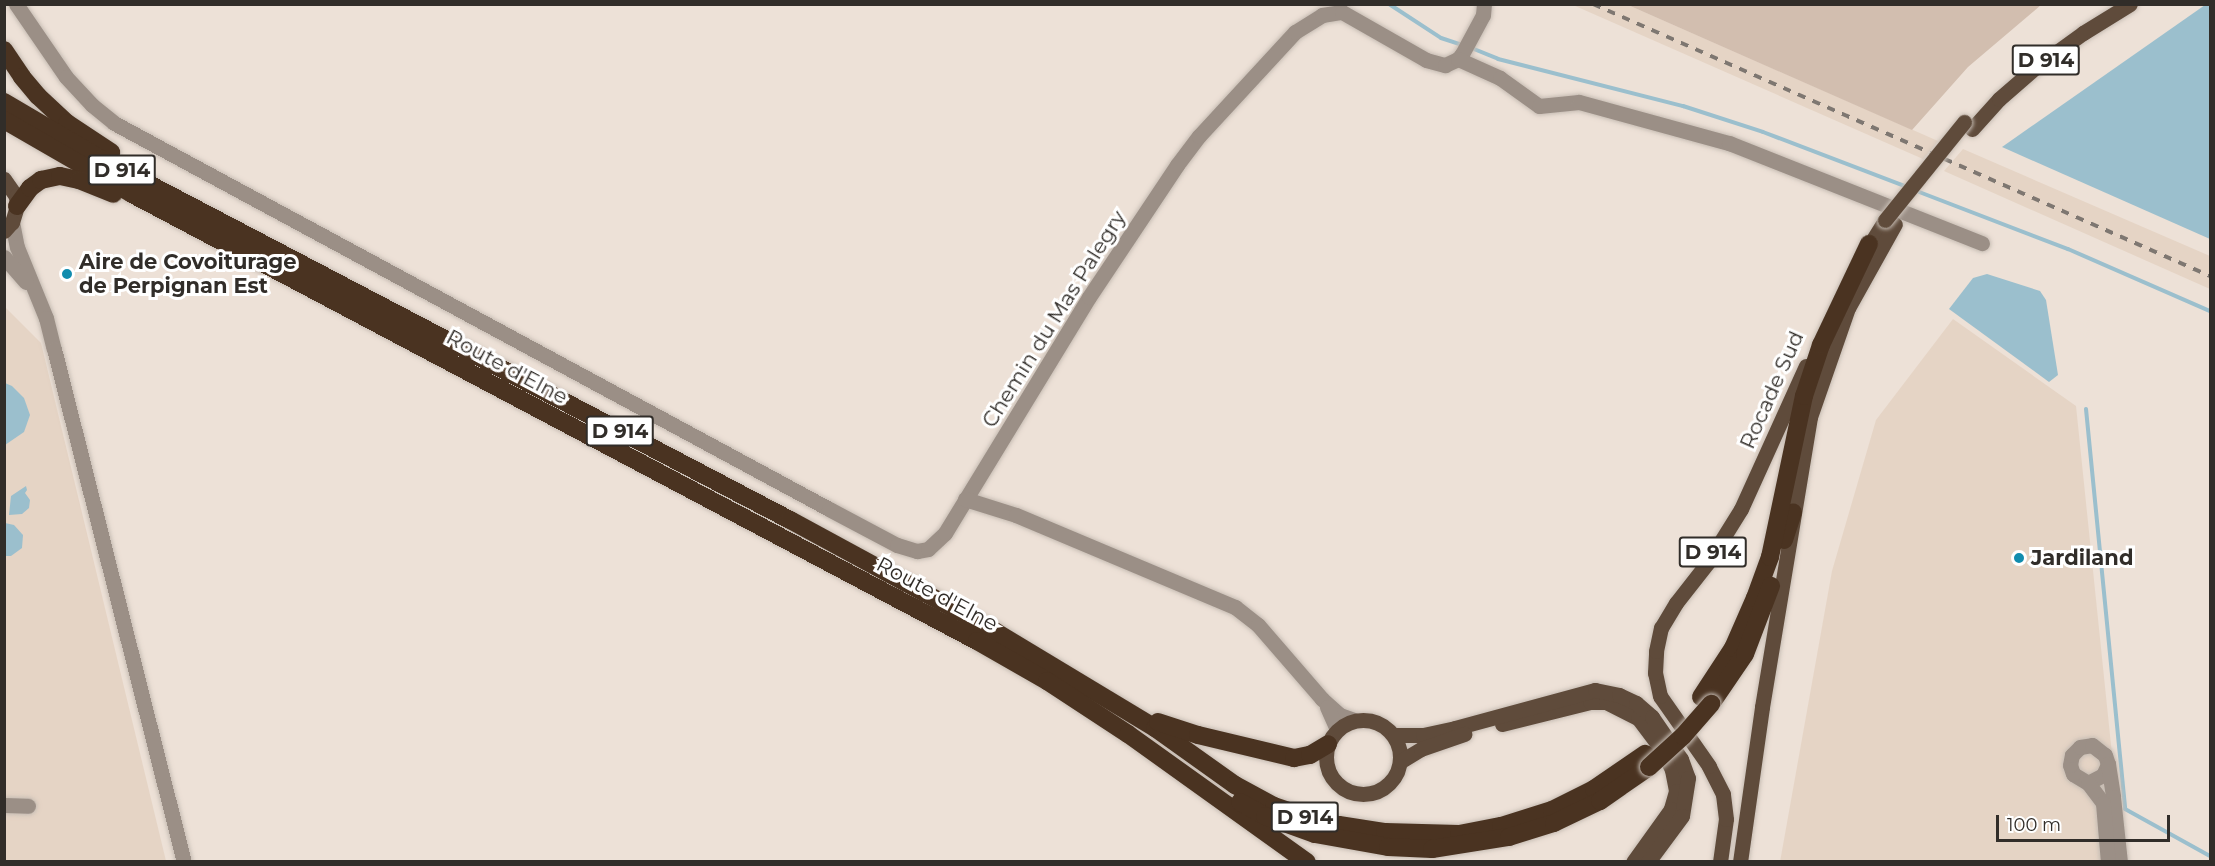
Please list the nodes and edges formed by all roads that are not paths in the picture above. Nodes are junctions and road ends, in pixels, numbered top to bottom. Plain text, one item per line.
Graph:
1 (16, 4) edge
2 (1484, 4) edge
3 (2114, 4) edge
4 (2130, 4) edge
5 (4, 50) edge
6 (1460, 57) junction
7 (4, 102) edge
8 (4, 120) edge
9 (1968, 126) junction
10 (4, 179) edge
11 (11, 220) edge
12 (1890, 222) junction
13 (243, 233) junction
14 (1982, 243) dead end
15 (1869, 244) junction
16 (4, 257) edge
17 (39, 300) junction
18 (490, 383) junction
19 (965, 499) junction
20 (1792, 512) junction
21 (996, 632) junction
22 (1322, 699) junction
23 (1706, 700) junction
24 (1354, 720) junction
25 (1395, 735) junction
26 (1332, 737) junction
27 (1401, 761) junction
28 (1647, 761) junction
29 (2108, 764) junction
30 (1172, 766) junction
31 (2088, 783) junction
32 (4, 805) edge
33 (28, 806) dead end
34 (184, 861) edge
35 (1307, 861) edge
36 (1633, 861) edge
37 (1648, 861) edge
38 (1720, 861) edge
39 (1740, 861) edge
40 (2108, 861) edge
41 (2120, 861) edge

1 - 19 street, Chemin du Mas Palegry
2 - 6 street
3 - 9 main road, Rocade Sud / D 914
4 - 9 main road, Rocade Sud / D 914
5 - 13 highway
6 - 14 street
6 - 19 street, Chemin du Mas Palegry
7 - 13 highway, Route d'Elne / D 914
8 - 18 highway, Route d'Elne / D 914
9 - 12 main road, Rocade Sud / D 914, bridge
10 - 11 main road
11 - 17 street
11 - 18 highway
12 - 15 main road, Rocade Sud / D 914
12 - 20 main road, Rocade Sud / D 914
13 - 21 highway, Route d'Elne / D 914
15 - 23 highway, D 914
15 - 38 main road, Rocade Sud / D 914
16 - 17 street
17 - 34 street
18 - 30 highway, Route d'Elne / D 914
19 - 22 street
20 - 23 highway, D 914
20 - 39 main road, Rocade Sud / D 914
21 - 26 highway
21 - 28 highway, D 914
22 - 24 street
22 - 26 street
23 - 28 highway, D 914
24 - 25 main road
24 - 26 main road
25 - 27 main road
25 - 37 main road
26 - 27 main road
27 - 36 main road
28 - 30 highway, D 914
29 - 31 street
29 - 31 street
29 - 41 street
30 - 35 highway
31 - 40 street
32 - 33 street

